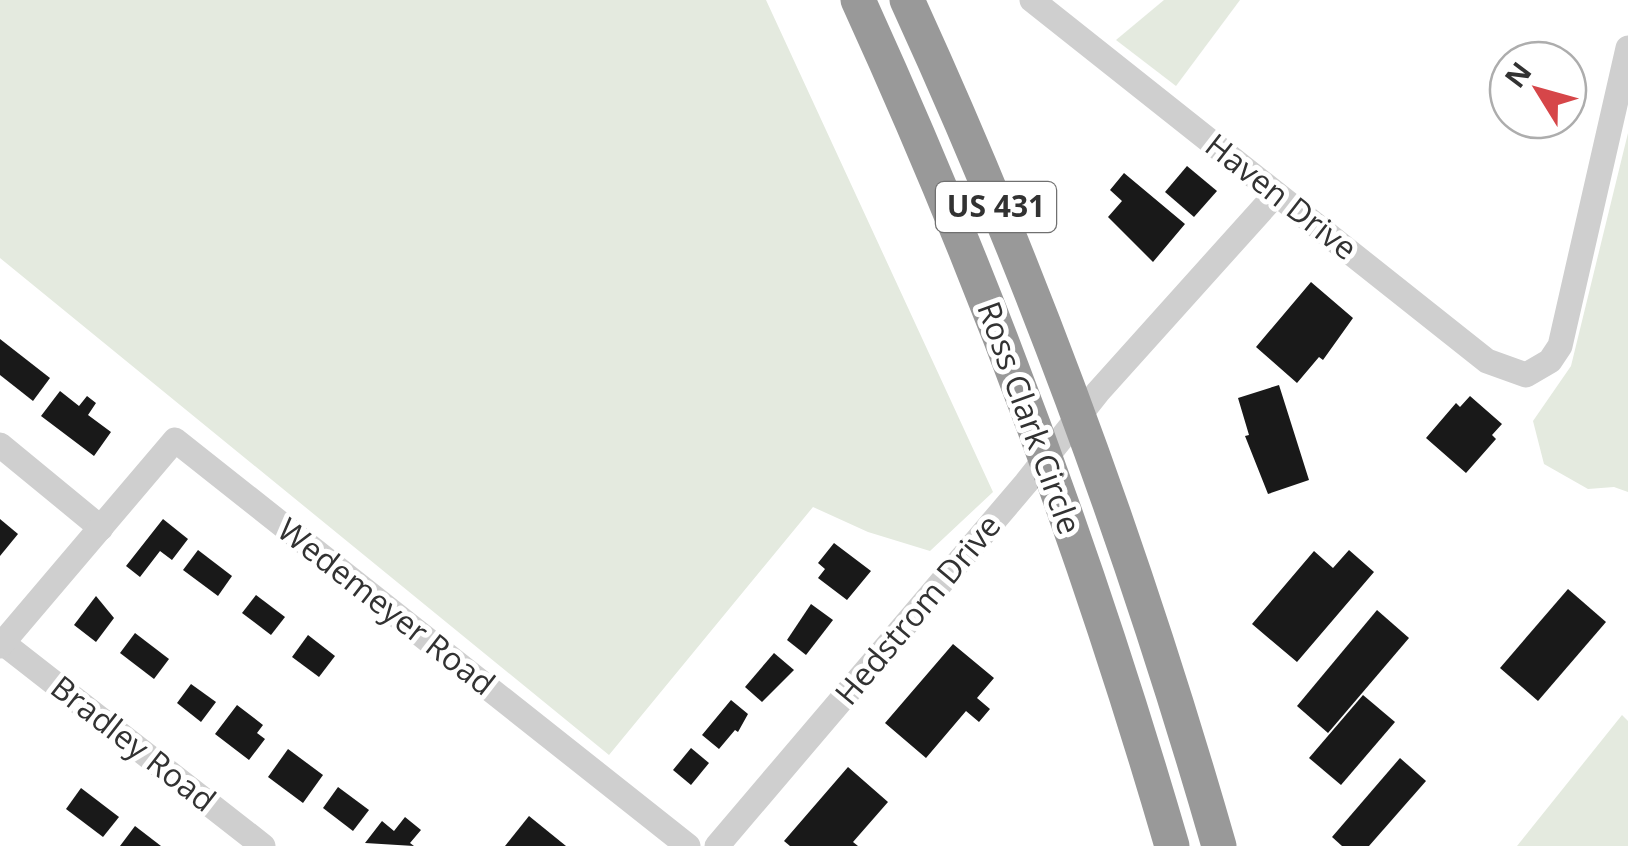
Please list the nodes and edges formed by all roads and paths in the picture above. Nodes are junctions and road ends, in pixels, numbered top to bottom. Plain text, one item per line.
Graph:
1 (858, 0) edge
2 (907, 0) edge
3 (1032, 0) edge
4 (1628, 48) edge
5 (1276, 194) junction
6 (1079, 416) junction
7 (0, 445) edge
8 (1046, 458) junction
9 (101, 528) junction
10 (2, 644) edge
11 (263, 846) edge
12 (688, 846) edge
13 (717, 846) edge
14 (1172, 846) edge
15 (1219, 846) edge

1 - 8 highway, Ross Clark Circle / US 431
2 - 6 highway, Ross Clark Circle / US 431
3 - 5 street, Haven Drive
4 - 5 street, Haven Drive
5 - 6 street, Hedstrom Drive
6 - 8 street, Hedstrom Drive
6 - 15 highway, Ross Clark Circle / US 431
7 - 9 street
8 - 13 street, Hedstrom Drive
8 - 14 highway, Ross Clark Circle / US 431
9 - 10 street
9 - 12 street, Wedemeyer Road
10 - 11 street, Bradley Road

